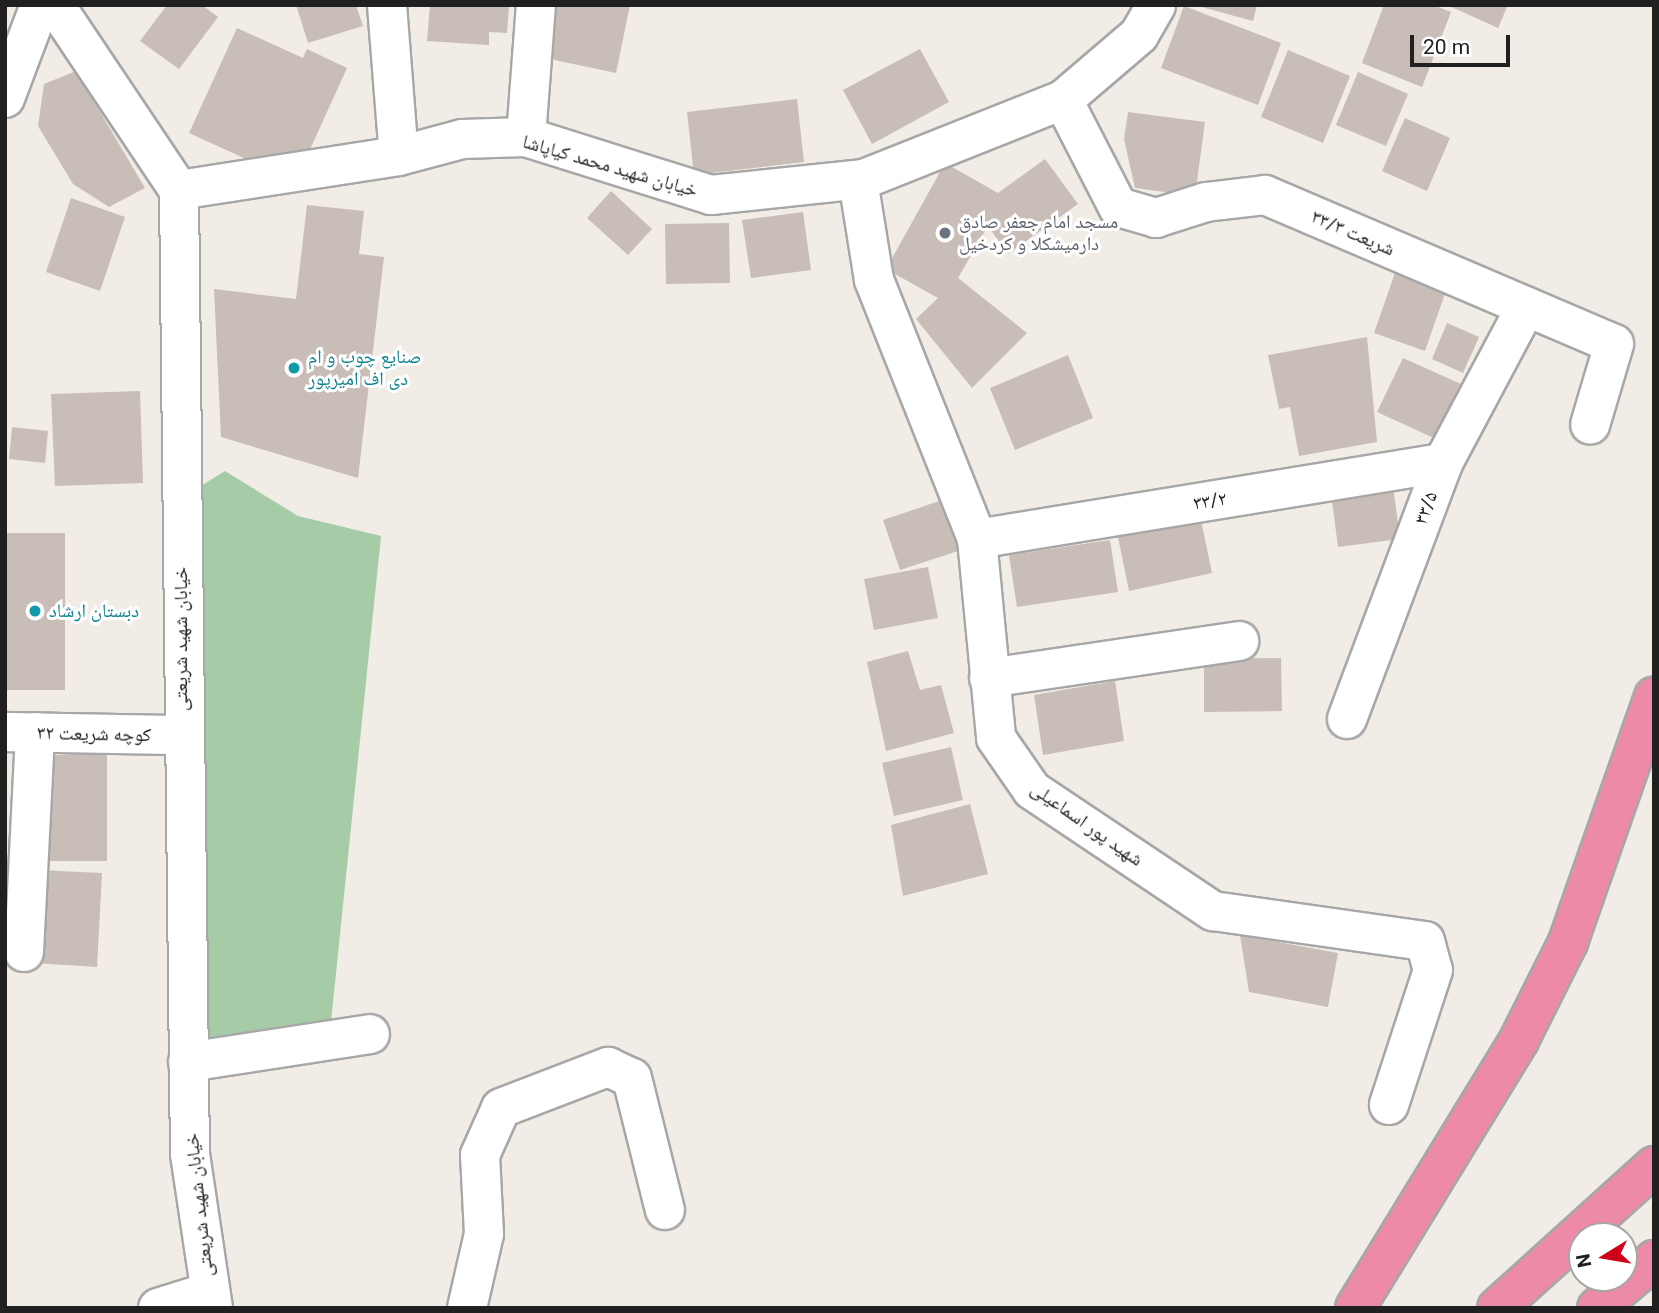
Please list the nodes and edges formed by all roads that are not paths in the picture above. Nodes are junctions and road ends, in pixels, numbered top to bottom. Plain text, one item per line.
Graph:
1 (40, 5) edge
2 (55, 5) edge
3 (387, 5) edge
4 (536, 5) edge
5 (1156, 5) edge
6 (5, 98) edge
7 (1063, 100) junction
8 (526, 137) junction
9 (399, 156) junction
10 (858, 180) junction
11 (179, 190) junction
12 (1526, 307) junction
13 (1590, 425) dead end
14 (1443, 463) junction
15 (977, 539) junction
16 (1239, 641) dead end
17 (989, 678) junction
18 (1654, 697) edge
19 (1346, 719) dead end
20 (20, 732) edge
21 (182, 735) junction
22 (24, 952) dead end
23 (370, 1034) dead end
24 (188, 1062) junction
25 (1389, 1105) dead end
26 (1654, 1166) edge
27 (665, 1210) dead end
28 (1654, 1260) edge
29 (211, 1300) edge
30 (158, 1308) edge
31 (467, 1308) edge
32 (1355, 1308) edge
33 (1497, 1308) edge
34 (1597, 1308) edge

1 - 6 street
2 - 11 street
3 - 9 street
4 - 8 street
5 - 7 street, خیابان شهید محمد کیاپاشا
7 - 10 street, خیابان شهید محمد کیاپاشا
7 - 12 street, شریعت ۳۳/۳
8 - 9 street, خیابان شهید محمد کیاپاشا
8 - 10 street, خیابان شهید محمد کیاپاشا
9 - 11 street, خیابان شهید محمد کیاپاشا
10 - 15 street, شهید پور اسماعیلی
11 - 21 street, خیابان شهید شریعتی
12 - 13 street, شریعت ۳۳/۳
12 - 14 street, ۳۳/۵
14 - 15 street, ۳۳/۲
14 - 19 street, ۳۳/۵
15 - 17 street, شهید پور اسماعیلی
16 - 17 street
17 - 25 street, شهید پور اسماعیلی
18 - 32 highway
20 - 21 street, کوچه شریعت ۳۲
20 - 22 street
21 - 24 street, خیابان شهید شریعتی
23 - 24 street
24 - 29 street, خیابان شهید شریعتی
26 - 33 highway
27 - 31 street
28 - 34 highway
29 - 30 street

